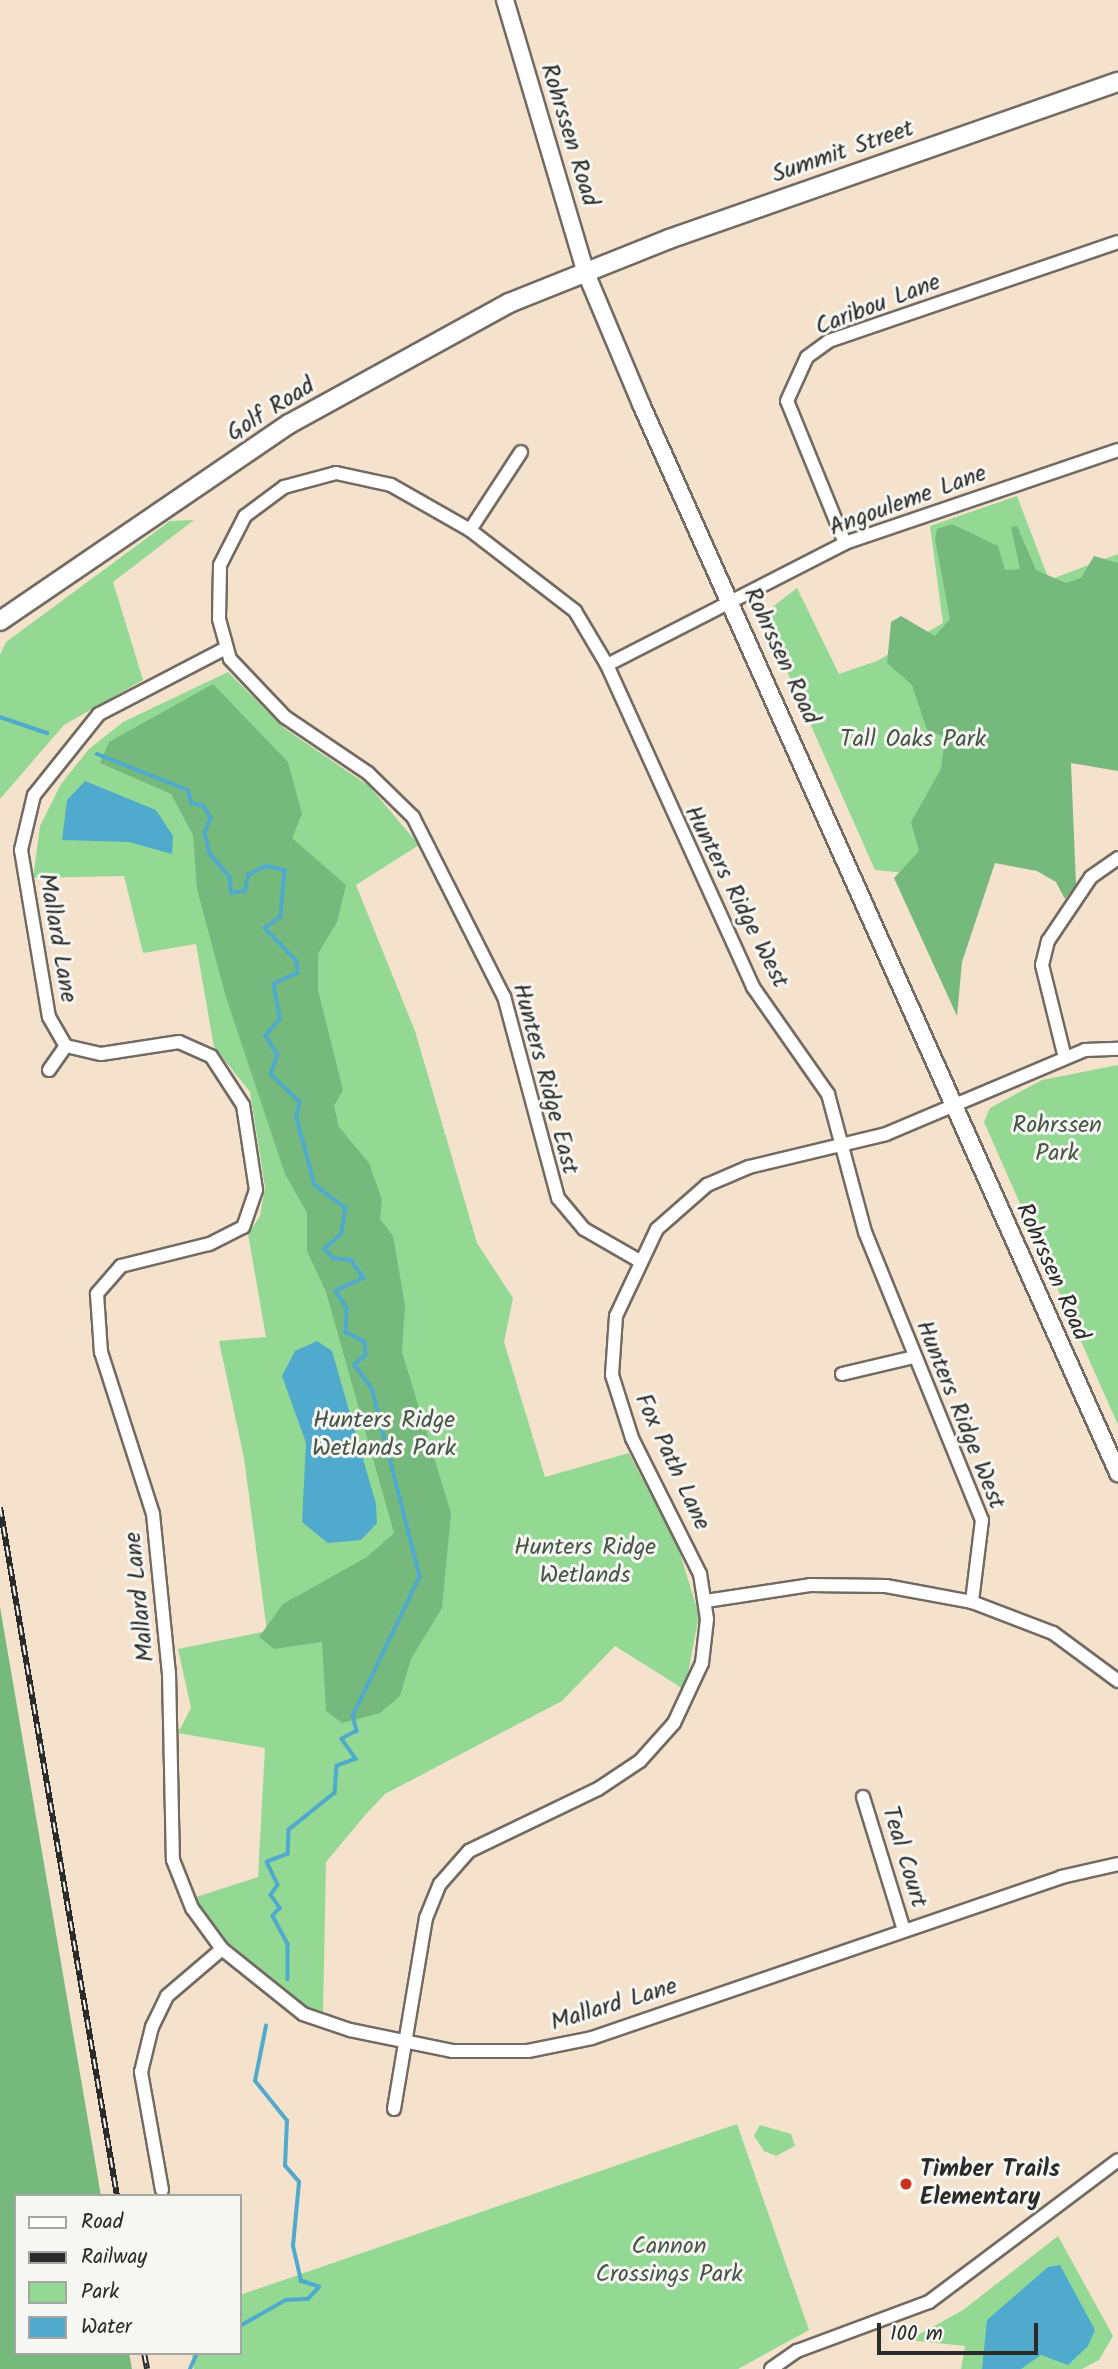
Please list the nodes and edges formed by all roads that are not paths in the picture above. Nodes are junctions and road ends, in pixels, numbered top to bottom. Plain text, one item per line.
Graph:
1 (505, 0) edge
2 (1118, 82) edge
3 (1118, 242) edge
4 (586, 273) junction
5 (1118, 450) edge
6 (521, 452) dead end
7 (470, 530) junction
8 (845, 543) junction
9 (733, 606) junction
10 (0, 621) edge
11 (226, 648) junction
12 (607, 665) junction
13 (1118, 858) edge
14 (66, 1046) junction
15 (1118, 1049) edge
16 (1065, 1058) junction
17 (49, 1070) dead end
18 (954, 1109) junction
19 (847, 1147) junction
20 (638, 1261) junction
21 (914, 1357) junction
22 (842, 1374) dead end
23 (1118, 1472) edge
24 (706, 1601) junction
25 (972, 1602) junction
26 (1118, 1681) edge
27 (863, 1797) dead end
28 (1118, 1864) edge
29 (904, 1930) junction
30 (222, 1949) junction
31 (404, 2042) junction
32 (394, 2109) dead end
33 (1118, 2160) edge
34 (162, 2190) dead end
35 (771, 2369) edge

1 - 4 street, Rohrssen Road
2 - 4 main road, Summit Street
3 - 8 street, Caribou Lane
4 - 9 street, Rohrssen Road
4 - 10 main road, Golf Road
5 - 8 street, Angouleme Lane
6 - 7 street
7 - 11 street, Hunters Ridge East
7 - 12 street, Hunters Ridge West
8 - 9 street, Angouleme Lane
9 - 12 street, Angouleme Lane
9 - 18 street, Rohrssen Road
11 - 14 street, Mallard Lane
11 - 20 street, Hunters Ridge East
12 - 19 street, Hunters Ridge West
13 - 16 street
14 - 17 street
14 - 30 street, Mallard Lane
15 - 16 street, Fox Path Lane
16 - 18 street, Fox Path Lane
18 - 19 street, Fox Path Lane
18 - 23 street, Rohrssen Road
19 - 20 street, Fox Path Lane
19 - 21 street, Hunters Ridge West
20 - 24 street, Fox Path Lane
21 - 22 street
21 - 25 street, Hunters Ridge West
24 - 25 street
24 - 31 street, Fox Path Lane
25 - 26 street
27 - 29 street, Teal Court
28 - 29 street, Mallard Lane
29 - 31 street, Mallard Lane
30 - 31 street, Mallard Lane
30 - 34 street
31 - 32 street, Fox Path Lane
33 - 35 street

